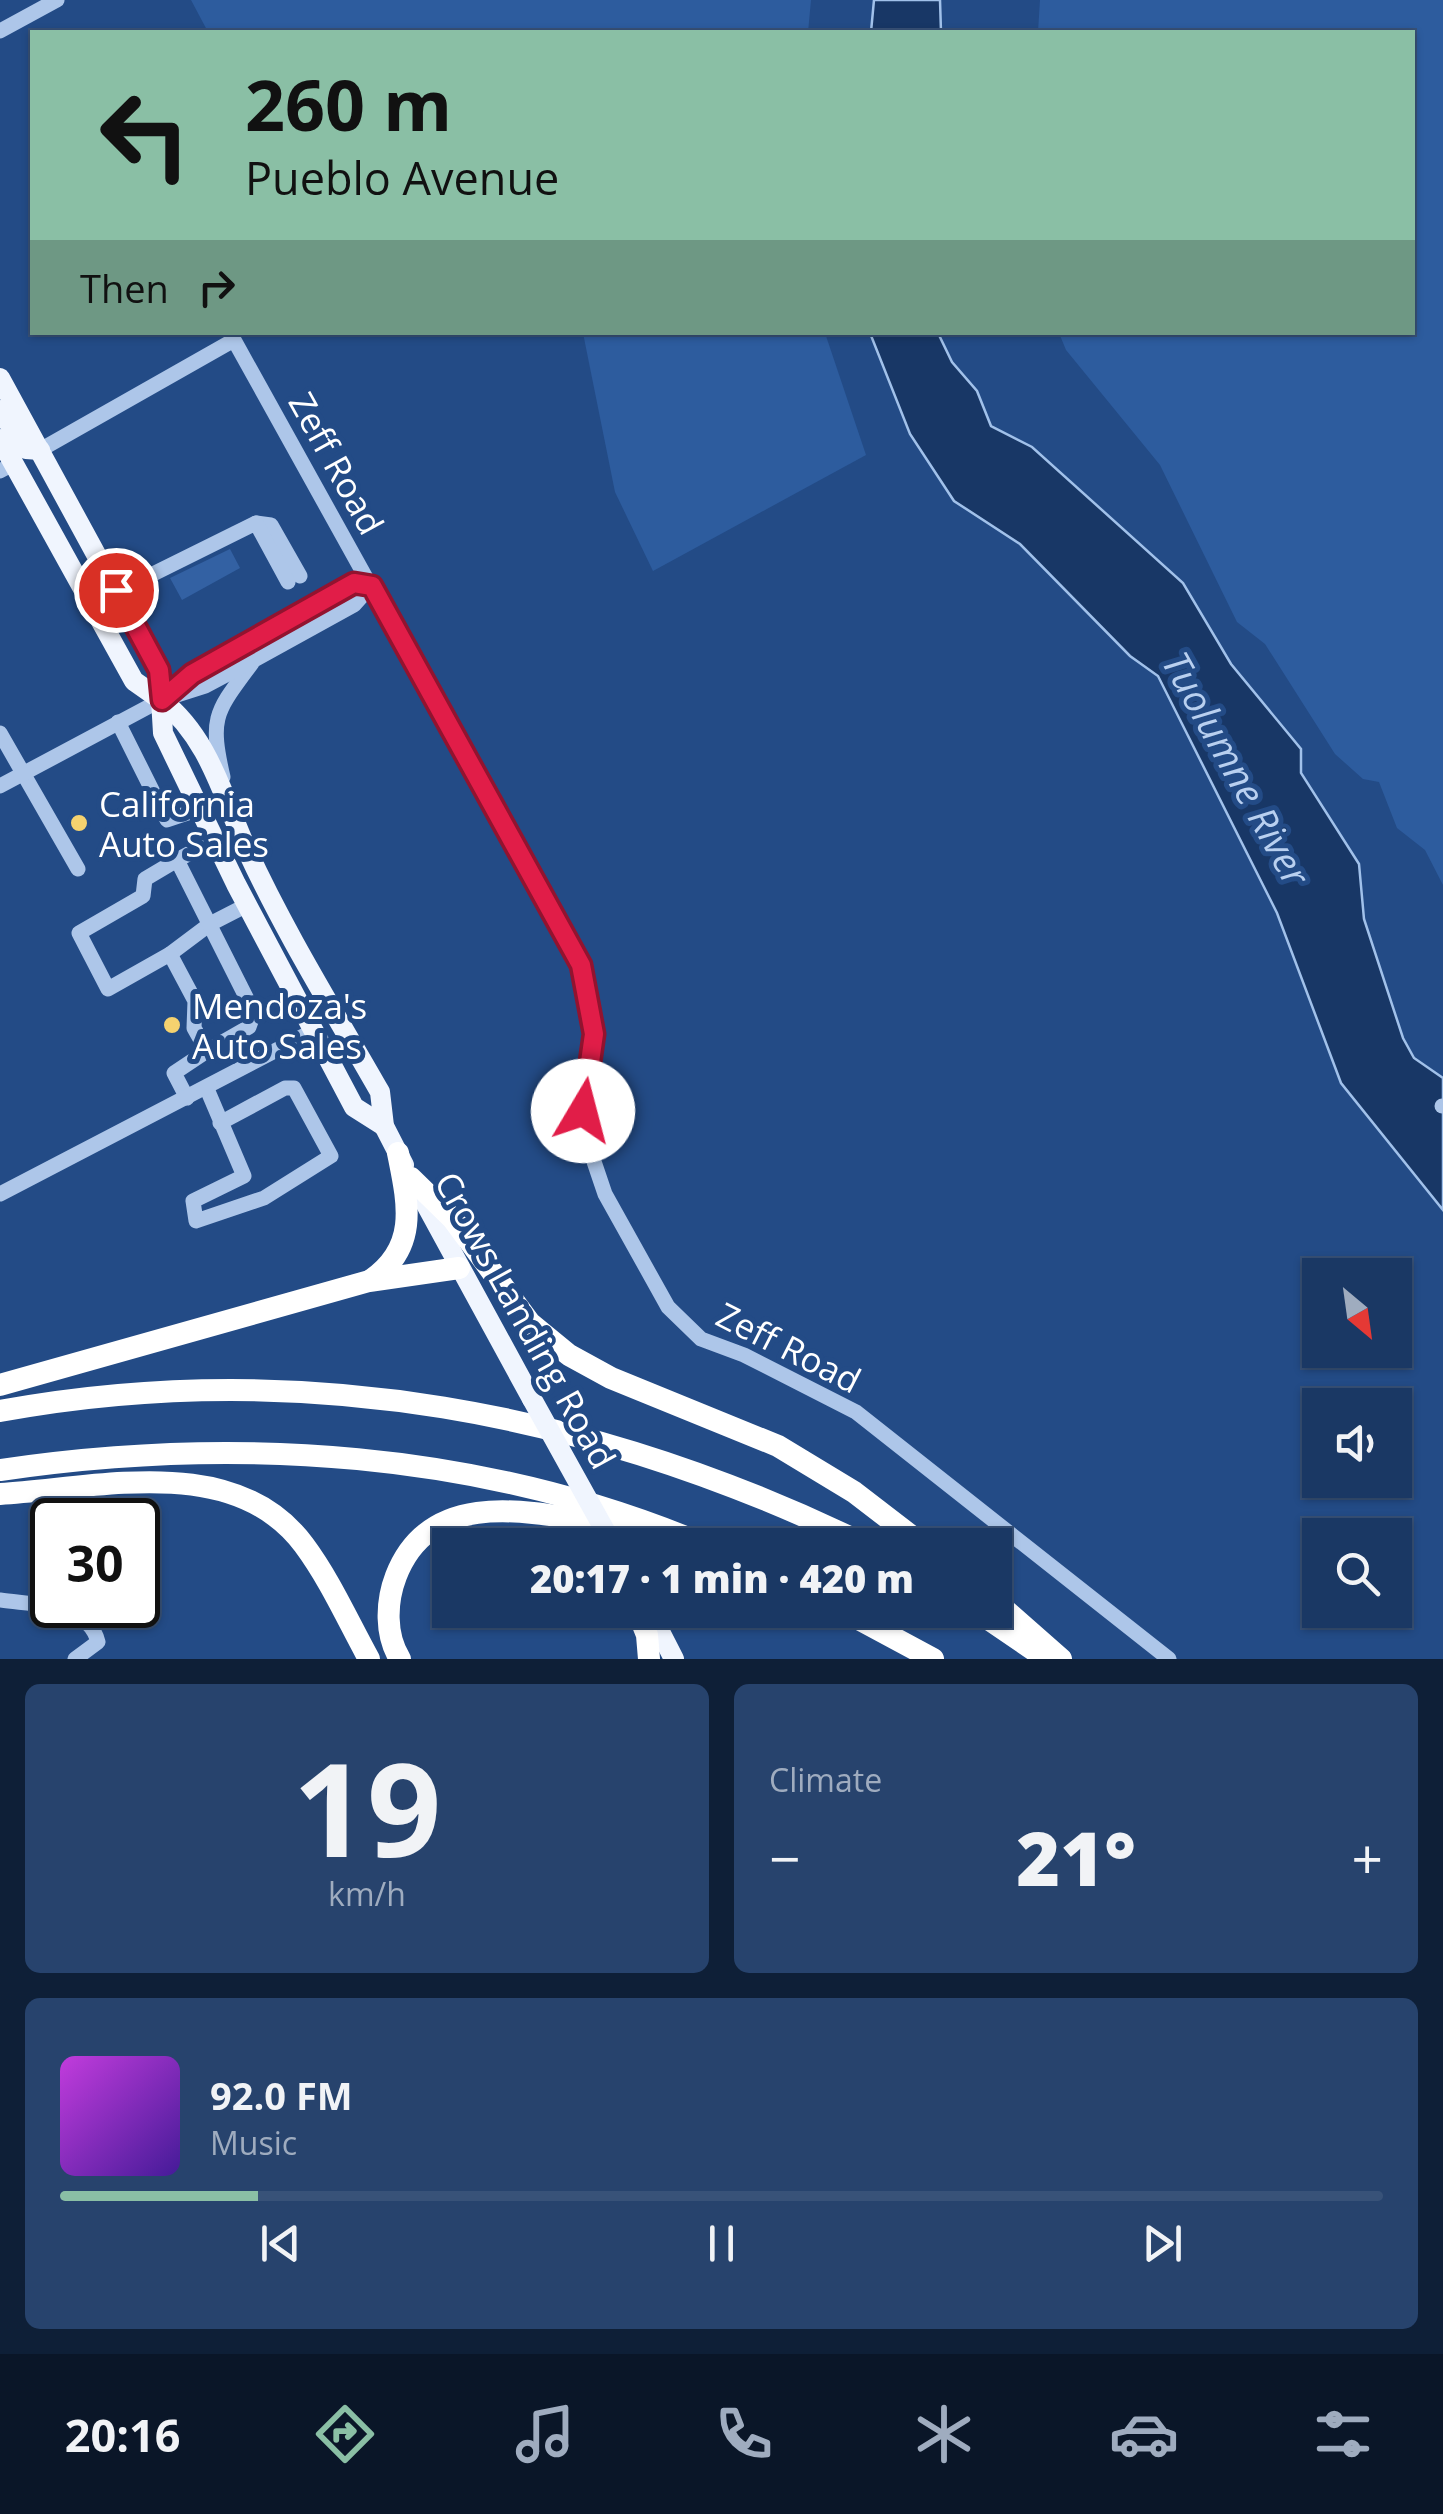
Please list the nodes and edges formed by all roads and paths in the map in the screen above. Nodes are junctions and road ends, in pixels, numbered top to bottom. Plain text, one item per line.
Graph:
1 (57, 0) edge
2 (0, 31) edge
3 (0, 378) edge
4 (0, 410) edge
5 (0, 439) edge
6 (40, 450) junction
7 (7, 467) edge
8 (155, 572) dead end
9 (294, 579) dead end
10 (372, 586) junction
11 (254, 660) junction
12 (162, 700) junction
13 (118, 722) junction
14 (0, 733) edge
15 (22, 774) junction
16 (0, 786) edge
17 (227, 796) junction
18 (200, 810) junction
19 (215, 840) junction
20 (178, 860) junction
21 (78, 869) dead end
22 (247, 905) junction
23 (210, 924) junction
24 (170, 954) junction
25 (313, 1031) junction
26 (206, 1051) junction
27 (206, 1089) junction
28 (187, 1098) junction
29 (220, 1123) junction
30 (384, 1126) junction
31 (398, 1154) junction
32 (411, 1178) junction
33 (0, 1194) edge
34 (460, 1268) junction
35 (369, 1281) junction
36 (0, 1386) edge
37 (0, 1411) edge
38 (0, 1470) edge
39 (0, 1494) edge
40 (434, 1528) edge
41 (604, 1528) edge
42 (624, 1528) edge
43 (660, 1528) edge
44 (831, 1528) edge
45 (901, 1528) edge
46 (432, 1530) edge
47 (0, 1600) edge
48 (1012, 1616) edge
49 (644, 1628) edge
50 (658, 1628) edge
51 (876, 1628) edge
52 (1001, 1628) edge
53 (75, 1659) edge
54 (369, 1659) edge
55 (400, 1659) edge
56 (649, 1659) edge
57 (674, 1659) edge
58 (934, 1659) edge
59 (1046, 1659) edge
60 (1061, 1659) edge
61 (1169, 1659) edge

1 - 2 street
3 - 6 main road, Crows Landing Road
4 - 6 main road
5 - 7 main road, Crows Landing Road
6 - 10 street, Zeff Road
6 - 12 main road, Crows Landing Road
7 - 12 main road, Crows Landing Road
8 - 9 street
10 - 11 street
10 - 12 street
10 - 61 street, Zeff Road
11 - 12 street
11 - 17 street
12 - 13 street
12 - 17 main road, Crows Landing Road
12 - 18 main road, Crows Landing Road
13 - 15 street
13 - 18 street
14 - 15 street
15 - 16 street
15 - 21 street
17 - 30 main road, Crows Landing Road
18 - 19 main road, Crows Landing Road
19 - 20 street
19 - 22 main road, Crows Landing Road
20 - 23 street
20 - 24 street
22 - 23 street
22 - 25 main road, Crows Landing Road
23 - 24 street
23 - 26 street
24 - 26 street
25 - 27 street
25 - 30 main road, Crows Landing Road
26 - 28 street
27 - 28 street
27 - 29 street
28 - 33 street
29 - 29 street
30 - 31 main road, Crows Landing Road
31 - 32 main road, Crows Landing Road
31 - 35 highway
32 - 34 main road, Crows Landing Road
32 - 45 highway
34 - 35 highway
34 - 41 main road, Crows Landing Road, bridge
35 - 36 highway
37 - 44 highway
38 - 43 highway
39 - 54 highway
40 - 42 highway
46 - 55 highway
47 - 53 street
48 - 60 highway
49 - 56 highway
50 - 57 main road
51 - 58 highway
52 - 59 highway

